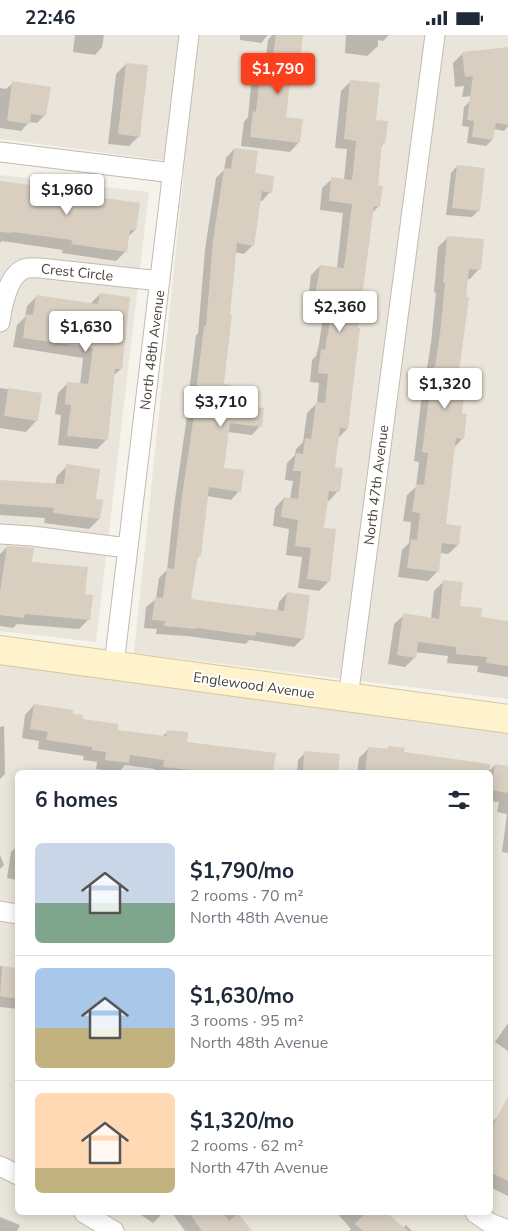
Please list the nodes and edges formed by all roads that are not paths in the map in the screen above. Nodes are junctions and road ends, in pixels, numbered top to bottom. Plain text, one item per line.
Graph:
1 (189, 35) edge
2 (436, 35) edge
3 (0, 152) edge
4 (173, 173) junction
5 (160, 281) junction
6 (0, 322) edge
7 (0, 534) edge
8 (128, 548) junction
9 (0, 650) edge
10 (114, 665) junction
11 (348, 698) junction
12 (508, 719) edge
13 (0, 911) edge
14 (15, 914) edge
15 (0, 1166) edge
16 (15, 1174) edge
17 (87, 1215) edge
18 (478, 1215) edge
19 (508, 1230) edge
20 (114, 1231) edge

1 - 4 street, North 48th Avenue
2 - 11 street, North 47th Avenue
3 - 4 street
4 - 5 street, North 48th Avenue
5 - 6 street, Crest Circle
5 - 8 street, North 48th Avenue
7 - 8 street
8 - 10 street, North 48th Avenue
9 - 10 street, Englewood Avenue
10 - 11 street, Englewood Avenue
11 - 12 street, Englewood Avenue
13 - 14 street
15 - 16 street
17 - 20 street
18 - 19 street

